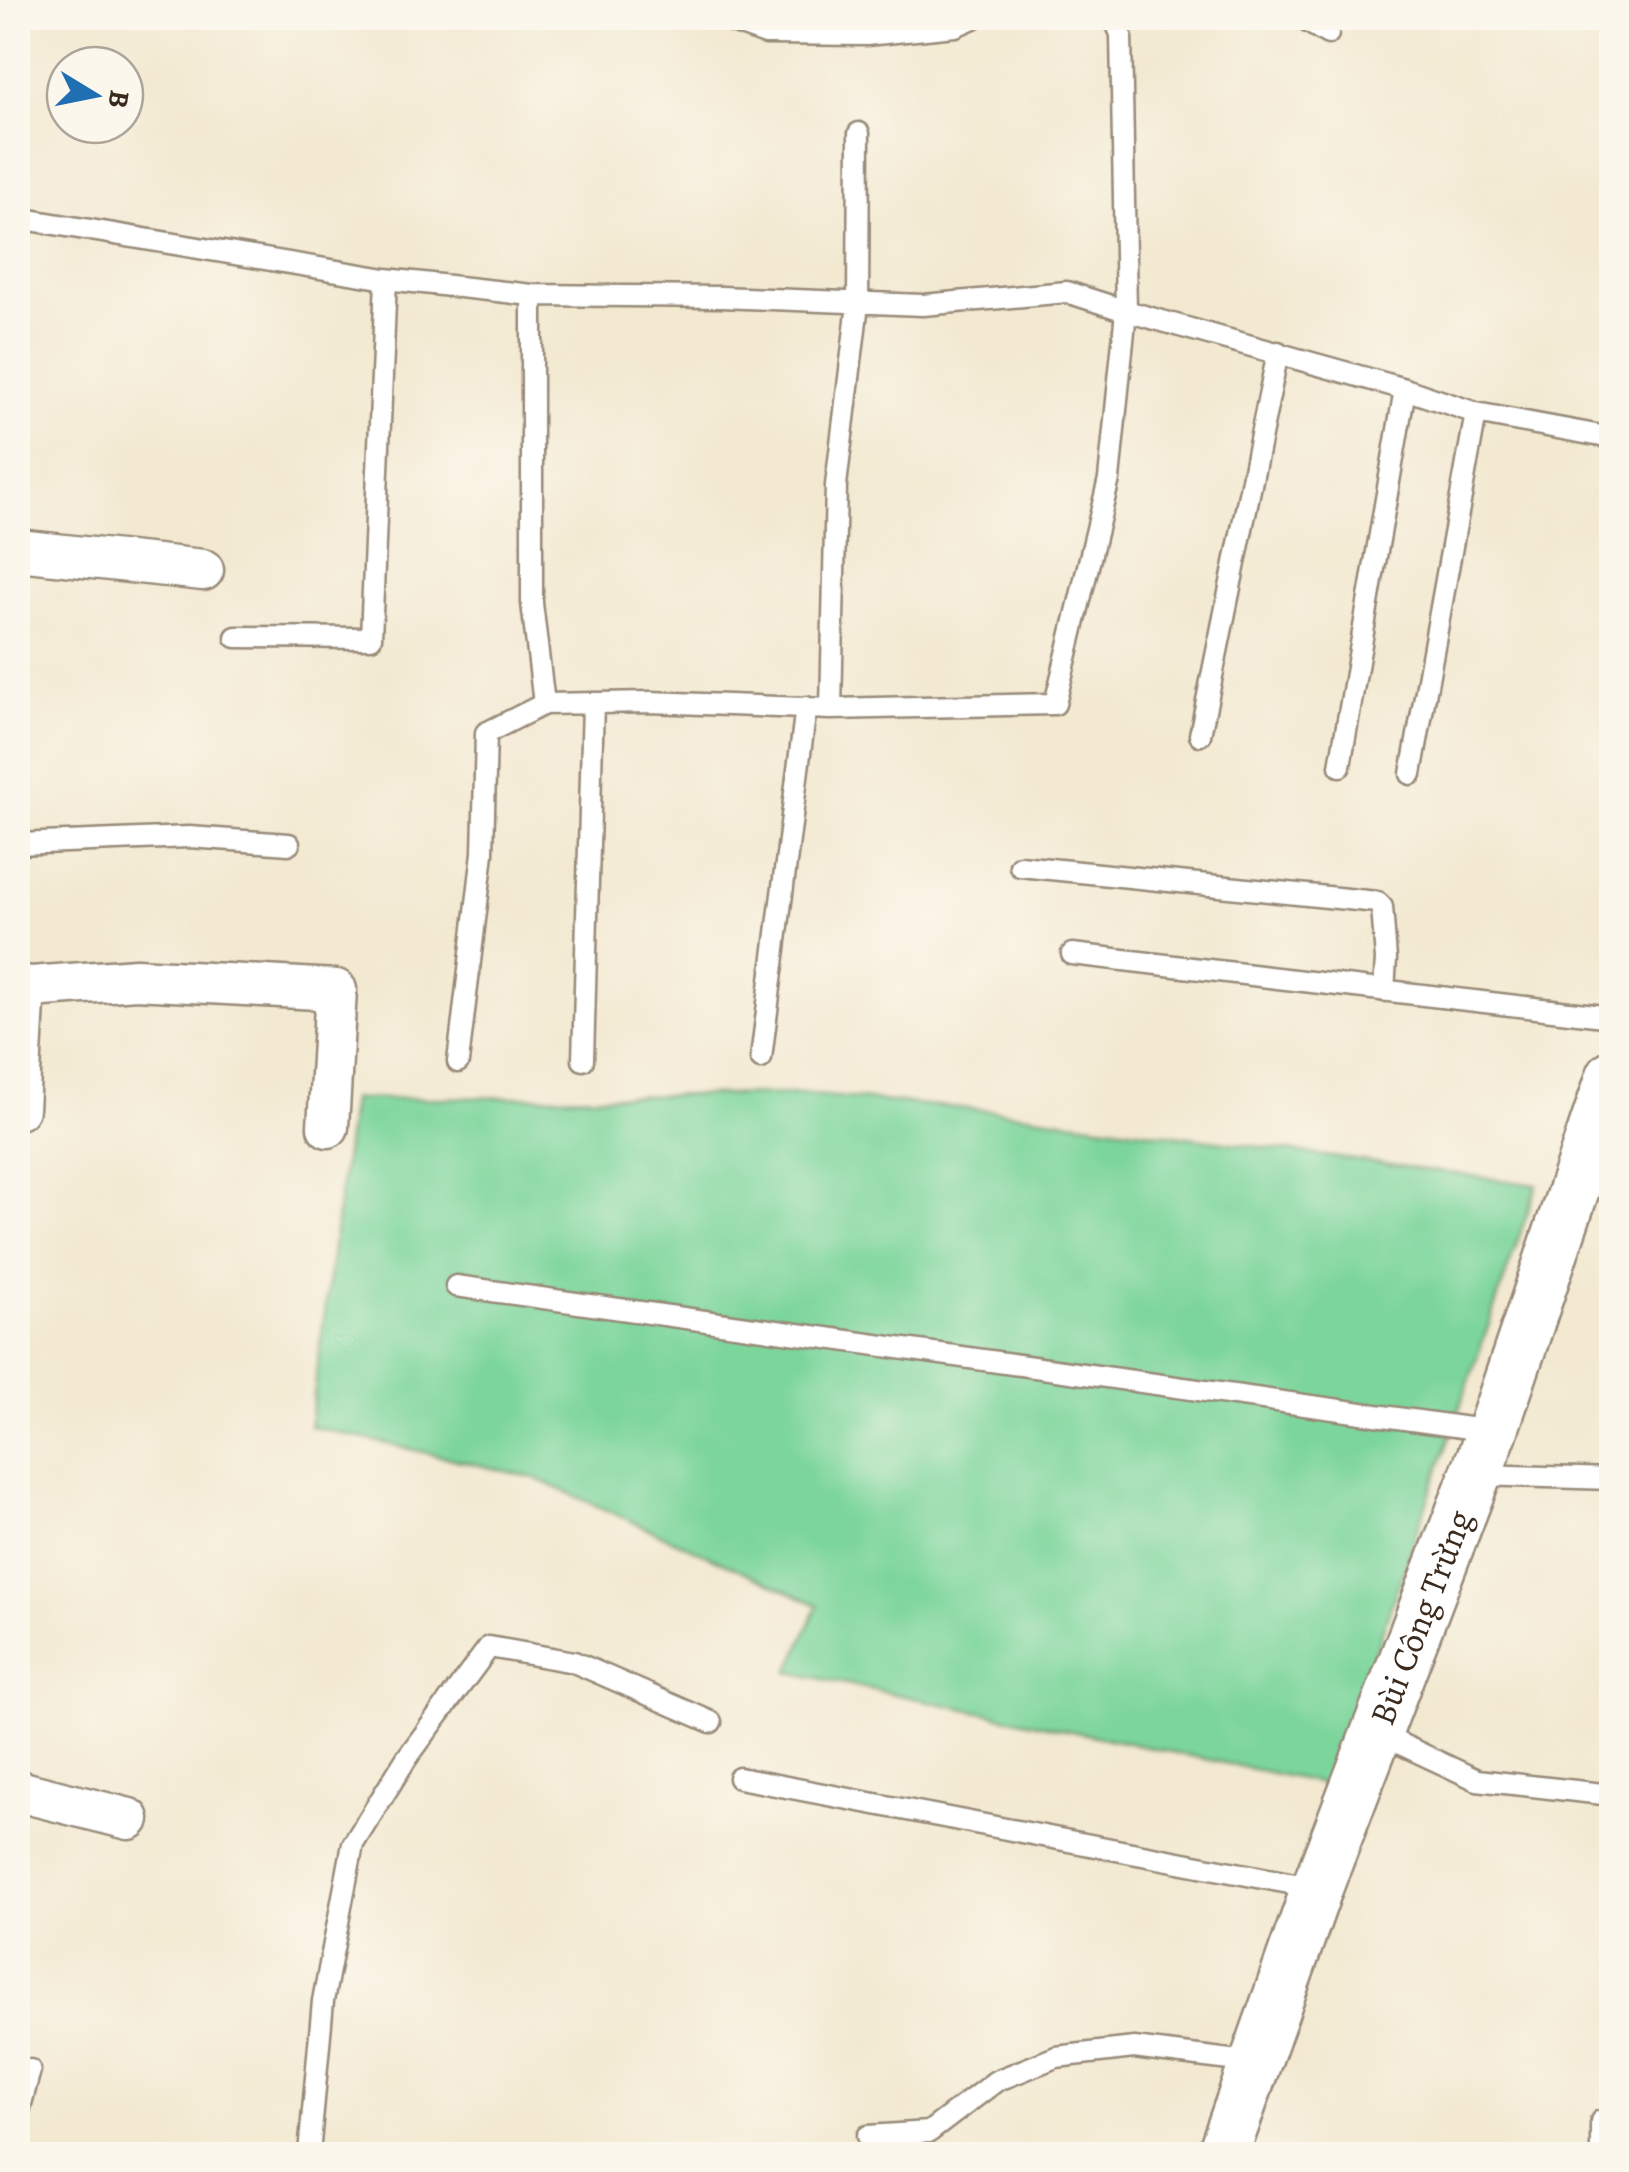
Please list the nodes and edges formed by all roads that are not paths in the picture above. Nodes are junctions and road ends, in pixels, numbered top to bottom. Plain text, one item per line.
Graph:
1 (721, 18) edge
2 (973, 18) edge
3 (1114, 18) edge
4 (1301, 18) edge
5 (766, 26) edge
6 (1328, 34) dead end
7 (859, 133) dead end
8 (18, 218) edge
9 (386, 279) junction
10 (532, 295) junction
11 (858, 304) junction
12 (1126, 311) junction
13 (1278, 352) junction
14 (1405, 389) junction
15 (1476, 413) junction
16 (1612, 438) edge
17 (18, 550) edge
18 (203, 570) dead end
19 (236, 637) dead end
20 (593, 703) junction
21 (544, 704) junction
22 (806, 708) junction
23 (832, 710) junction
24 (1200, 734) dead end
25 (1340, 766) dead end
26 (1412, 774) dead end
27 (18, 844) edge
28 (289, 844) dead end
29 (1020, 866) dead end
30 (1072, 954) dead end
31 (21, 987) edge
32 (1384, 991) junction
33 (1612, 1017) edge
34 (761, 1058) dead end
35 (583, 1060) dead end
36 (458, 1062) dead end
37 (1612, 1076) edge
38 (18, 1109) edge
39 (328, 1127) dead end
40 (456, 1286) dead end
41 (1484, 1453) junction
42 (1612, 1480) edge
43 (712, 1722) dead end
44 (1376, 1733) junction
45 (740, 1778) dead end
46 (18, 1790) edge
47 (1612, 1794) edge
48 (129, 1820) dead end
49 (1317, 1888) junction
50 (1256, 2064) junction
51 (30, 2070) dead end
52 (18, 2115) edge
53 (1601, 2122) dead end
54 (868, 2136) dead end
55 (309, 2154) edge
56 (1224, 2154) edge
57 (1601, 2154) edge

1 - 5 lane
2 - 5 lane
3 - 12 lane
4 - 6 lane
7 - 11 lane
8 - 9 lane
9 - 10 lane
9 - 19 lane
10 - 11 lane
10 - 21 lane
11 - 12 lane
11 - 23 lane
12 - 13 lane
12 - 23 lane
13 - 14 lane
13 - 24 lane
14 - 15 lane
14 - 25 lane
15 - 16 lane
15 - 26 lane
17 - 18 street
20 - 21 lane
20 - 22 lane
20 - 35 lane
21 - 36 lane
22 - 23 lane
22 - 34 lane
27 - 28 lane
29 - 32 lane
30 - 32 lane
31 - 38 street
31 - 39 street
32 - 33 lane
37 - 41 street, Bùi Công Trừng
40 - 41 lane
41 - 42 lane
41 - 44 street, Bùi Công Trừng
43 - 55 lane
44 - 47 lane
44 - 49 street, Bùi Công Trừng
45 - 49 lane
46 - 48 street
49 - 50 street, Bùi Công Trừng
50 - 54 lane
50 - 56 street, Bùi Công Trừng
51 - 52 lane
53 - 57 lane

